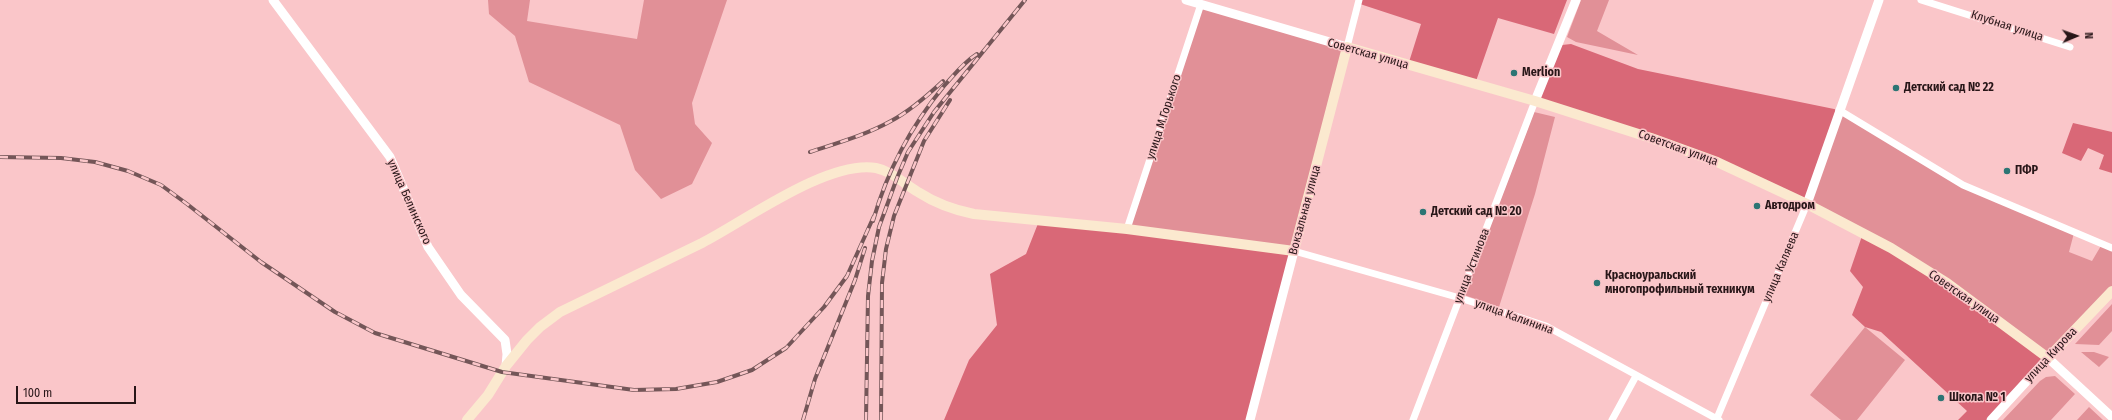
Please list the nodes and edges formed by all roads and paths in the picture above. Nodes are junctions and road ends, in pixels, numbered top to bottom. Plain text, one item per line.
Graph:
1 (273, 0) edge
2 (1186, 0) edge
3 (1359, 0) edge
4 (1576, 0) edge
5 (1879, 0) edge
6 (1922, 0) edge
7 (1201, 4) junction
8 (2070, 46) dead end
9 (1347, 48) junction
10 (1535, 101) junction
11 (1839, 110) junction
12 (1807, 204) junction
13 (1127, 229) junction
14 (2112, 248) edge
15 (1294, 251) junction
16 (2112, 291) edge
17 (1460, 298) junction
18 (2048, 358) junction
19 (506, 366) junction
20 (1636, 376) junction
21 (2112, 417) edge
22 (1718, 419) edge
23 (467, 420) edge
24 (1250, 420) edge
25 (1413, 420) edge
26 (1612, 420) edge
27 (1991, 420) edge

1 - 19 street, улица Белинского
2 - 7 street, Советская улица
3 - 9 street, Вокзальная улица
4 - 10 street, улица Устинова
5 - 11 street, улица Каляева
6 - 8 street, Клубная улица
7 - 9 street, Советская улица
7 - 13 street, улица М.Горького
9 - 10 main road, Советская улица
9 - 15 main road, Вокзальная улица
10 - 12 main road, Советская улица
10 - 17 street, улица Устинова
11 - 12 street, улица Каляева
11 - 14 street
12 - 18 main road, Советская улица
12 - 22 street, улица Каляева
13 - 15 main road
13 - 19 main road
15 - 17 street, улица Калинина
15 - 24 street, Вокзальная улица
16 - 18 main road, улица Кирова
17 - 20 street, улица Калинина
17 - 25 street, улица Устинова
18 - 21 street, Советская улица
18 - 27 street, улица Кирова
19 - 23 main road
20 - 22 street, улица Калинина
20 - 26 street

